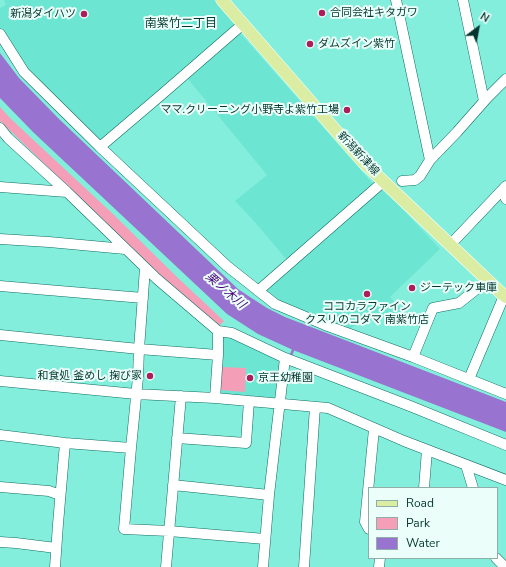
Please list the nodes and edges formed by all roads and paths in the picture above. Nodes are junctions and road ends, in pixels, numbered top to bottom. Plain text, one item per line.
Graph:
1 (222, 0) edge
2 (396, 0) edge
3 (463, 0) edge
4 (243, 24) junction
5 (0, 34) edge
6 (506, 79) edge
7 (484, 101) junction
8 (0, 128) edge
9 (100, 147) junction
10 (430, 160) junction
11 (402, 180) dead end
12 (384, 181) junction
13 (0, 187) edge
14 (66, 192) junction
15 (505, 192) edge
16 (0, 239) edge
17 (451, 244) junction
18 (125, 249) junction
19 (145, 268) junction
20 (488, 280) junction
21 (0, 286) edge
22 (258, 290) junction
23 (505, 297) edge
24 (143, 298) junction
25 (218, 331) junction
26 (0, 336) edge
27 (139, 348) junction
28 (218, 355) junction
29 (412, 357) junction
30 (285, 358) junction
31 (469, 379) junction
32 (0, 381) edge
33 (505, 390) edge
34 (136, 394) junction
35 (181, 396) junction
36 (215, 398) junction
37 (250, 401) junction
38 (280, 404) junction
39 (315, 407) junction
40 (374, 428) junction
41 (0, 435) edge
42 (177, 438) junction
43 (65, 443) junction
44 (506, 445) edge
45 (131, 448) junction
46 (427, 450) junction
47 (466, 465) junction
48 (506, 480) edge
49 (173, 485) junction
50 (0, 487) edge
51 (368, 487) edge
52 (424, 487) edge
53 (473, 487) edge
54 (368, 491) edge
55 (60, 495) junction
56 (269, 495) junction
57 (368, 527) edge
58 (169, 531) junction
59 (266, 539) junction
60 (0, 542) edge
61 (56, 548) junction
62 (497, 559) edge
63 (55, 567) edge
64 (166, 567) edge
65 (263, 567) edge
66 (304, 567) edge
67 (505, 567) edge

1 - 4 main road, 新潟新津線
2 - 10 street
3 - 7 street
4 - 9 street
4 - 12 main road, 新潟新津線
5 - 9 street
6 - 7 street
7 - 10 street
8 - 14 street
9 - 22 street
10 - 11 street
12 - 17 main road, 新潟新津線
12 - 22 street
13 - 14 street
14 - 18 street
15 - 17 street
16 - 18 street
17 - 20 main road, 新潟新津線
18 - 19 street
19 - 24 street
19 - 25 street
20 - 23 main road, 新潟新津線
20 - 29 street
21 - 24 street
22 - 29 street
23 - 31 street
24 - 27 street
25 - 28 street
25 - 30 street
26 - 27 street
27 - 28 street
27 - 34 street
28 - 36 street
29 - 31 street
30 - 38 street
30 - 44 street
31 - 33 street
32 - 34 street
34 - 35 street
34 - 45 street
35 - 36 street
35 - 42 street
36 - 37 street
37 - 38 street
37 - 42 street
38 - 39 street
38 - 56 street
39 - 40 street
39 - 66 street
40 - 46 street
40 - 51 street
41 - 43 street
42 - 49 street
43 - 45 street
43 - 55 street
45 - 58 street
46 - 47 street
46 - 52 street
47 - 48 street
47 - 53 street
49 - 56 street
49 - 58 street
50 - 55 street
54 - 57 street
55 - 61 street
56 - 59 street
58 - 59 street
58 - 64 street
59 - 65 street
60 - 61 street
61 - 63 street
62 - 67 street

